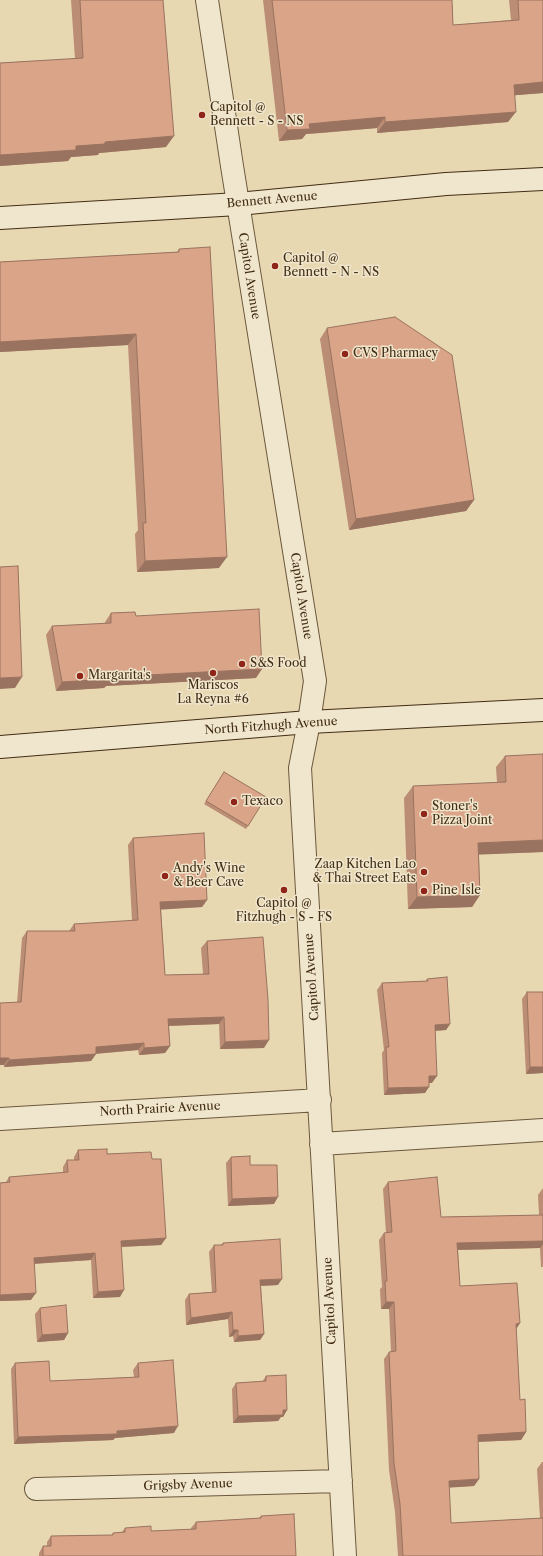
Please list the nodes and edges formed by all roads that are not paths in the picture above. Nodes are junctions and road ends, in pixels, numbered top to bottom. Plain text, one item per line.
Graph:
1 (208, 0) edge
2 (543, 179) edge
3 (238, 204) junction
4 (0, 218) edge
5 (543, 710) edge
6 (309, 722) junction
7 (0, 747) edge
8 (320, 1100) junction
9 (0, 1118) edge
10 (543, 1130) edge
11 (322, 1144) junction
12 (341, 1481) junction
13 (36, 1490) dead end
14 (344, 1556) edge

1 - 3 street, Capitol Avenue
2 - 3 street, Bennett Avenue
3 - 4 street, Bennett Avenue
3 - 6 street, Capitol Avenue
5 - 6 street, North Fitzhugh Avenue
6 - 7 street, North Fitzhugh Avenue
6 - 8 street, Capitol Avenue
8 - 9 street, North Prairie Avenue
8 - 11 street, Capitol Avenue
10 - 11 street
11 - 12 street, Capitol Avenue
12 - 13 street, Grigsby Avenue
12 - 14 street, Capitol Avenue

